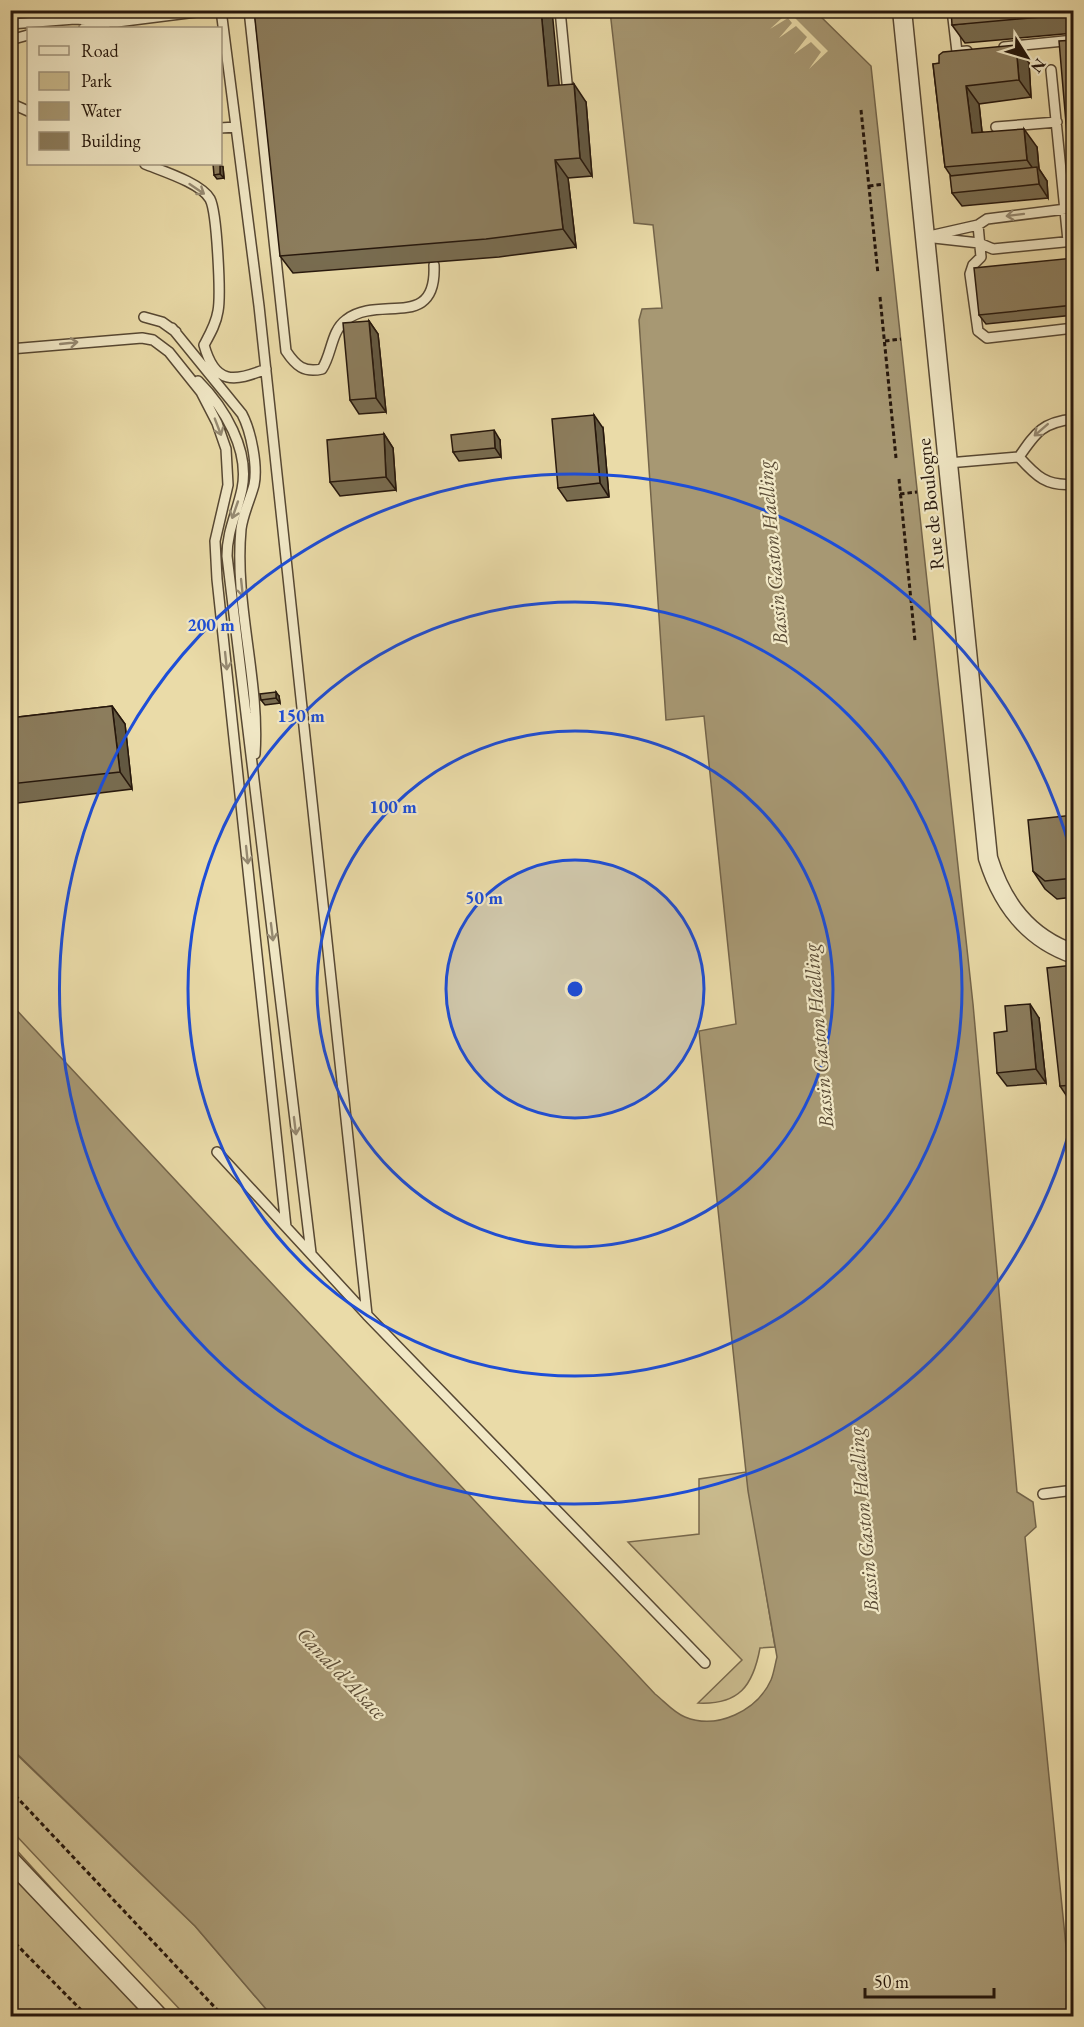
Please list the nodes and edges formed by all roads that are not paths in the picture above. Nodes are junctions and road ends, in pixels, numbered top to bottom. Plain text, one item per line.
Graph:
1 (212, 10) edge
2 (221, 10) edge
3 (249, 10) edge
4 (560, 10) edge
5 (902, 10) edge
6 (951, 10) edge
7 (117, 22) junction
8 (10, 24) edge
9 (90, 27) edge
10 (27, 35) edge
11 (10, 40) edge
12 (1074, 40) edge
13 (992, 48) edge
14 (980, 50) edge
15 (1051, 69) dead end
16 (568, 93) edge
17 (10, 103) edge
18 (27, 111) edge
19 (1056, 122) junction
20 (236, 127) junction
21 (996, 127) dead end
22 (222, 128) edge
23 (147, 165) edge
24 (1069, 208) edge
25 (978, 225) junction
26 (925, 237) junction
27 (1071, 241) edge
28 (979, 243) junction
29 (434, 265) dead end
30 (144, 317) dead end
31 (172, 328) junction
32 (1074, 328) edge
33 (10, 349) edge
34 (169, 352) junction
35 (207, 357) junction
36 (266, 369) junction
37 (1074, 419) edge
38 (1019, 457) junction
39 (948, 463) junction
40 (1074, 484) edge
41 (253, 775) junction
42 (1074, 954) edge
43 (217, 1152) dead end
44 (286, 1227) junction
45 (311, 1253) junction
46 (367, 1315) junction
47 (1074, 1490) edge
48 (1043, 1494) dead end
49 (705, 1663) dead end
50 (10, 1860) edge
51 (158, 2016) edge

1 - 7 lane
2 - 20 lane
3 - 29 lane
4 - 16 lane
5 - 26 street, Rue de Boulogne
6 - 14 lane
7 - 8 lane
7 - 9 lane
10 - 11 lane
12 - 13 lane
15 - 19 lane
17 - 18 lane
19 - 21 lane
19 - 24 lane
20 - 22 lane
20 - 36 lane
23 -> 35 lane
24 -> 25 lane
24 - 27 lane
25 - 26 lane
25 - 28 lane
26 - 28 lane
26 - 39 street, Rue de Boulogne
27 - 28 lane
28 - 32 lane
30 - 31 lane
31 - 35 lane
31 -> 41 lane
33 -> 34 lane
34 -> 41 lane
34 -> 44 lane
35 - 36 lane
36 - 46 lane
37 -> 38 lane
38 - 39 lane
38 - 40 lane
39 - 42 street, Rue de Boulogne
41 -> 45 lane
43 - 44 lane
44 - 45 lane
45 - 46 lane
46 - 49 lane
47 - 48 lane
50 - 51 street

